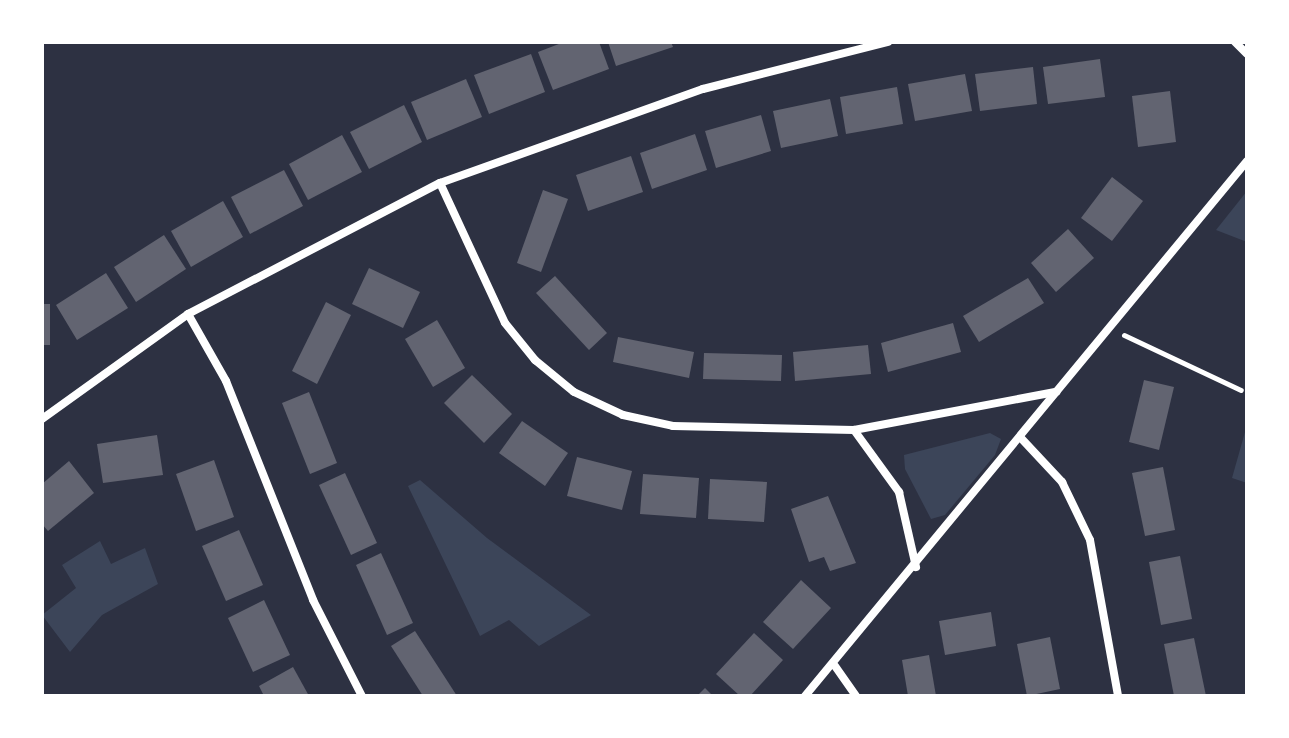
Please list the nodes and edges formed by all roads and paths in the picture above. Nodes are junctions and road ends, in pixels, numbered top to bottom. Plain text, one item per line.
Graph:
1 (888, 42) edge
2 (1235, 42) edge
3 (1247, 54) edge
4 (1247, 161) edge
5 (440, 183) junction
6 (188, 314) junction
7 (1109, 328) junction
8 (1241, 390) dead end
9 (1056, 392) junction
10 (42, 419) edge
11 (854, 430) junction
12 (1020, 437) junction
13 (916, 567) junction
14 (835, 666) junction
15 (362, 696) edge
16 (805, 696) edge
17 (856, 696) edge
18 (1118, 696) edge

1 - 5 street
2 - 3 street
4 - 7 street
5 - 6 street
5 - 11 street
6 - 10 street
6 - 15 street
7 - 8 path
7 - 9 street
9 - 11 street
9 - 12 street
11 - 13 street
12 - 13 street
12 - 18 street
13 - 14 street
14 - 16 street
14 - 17 street

